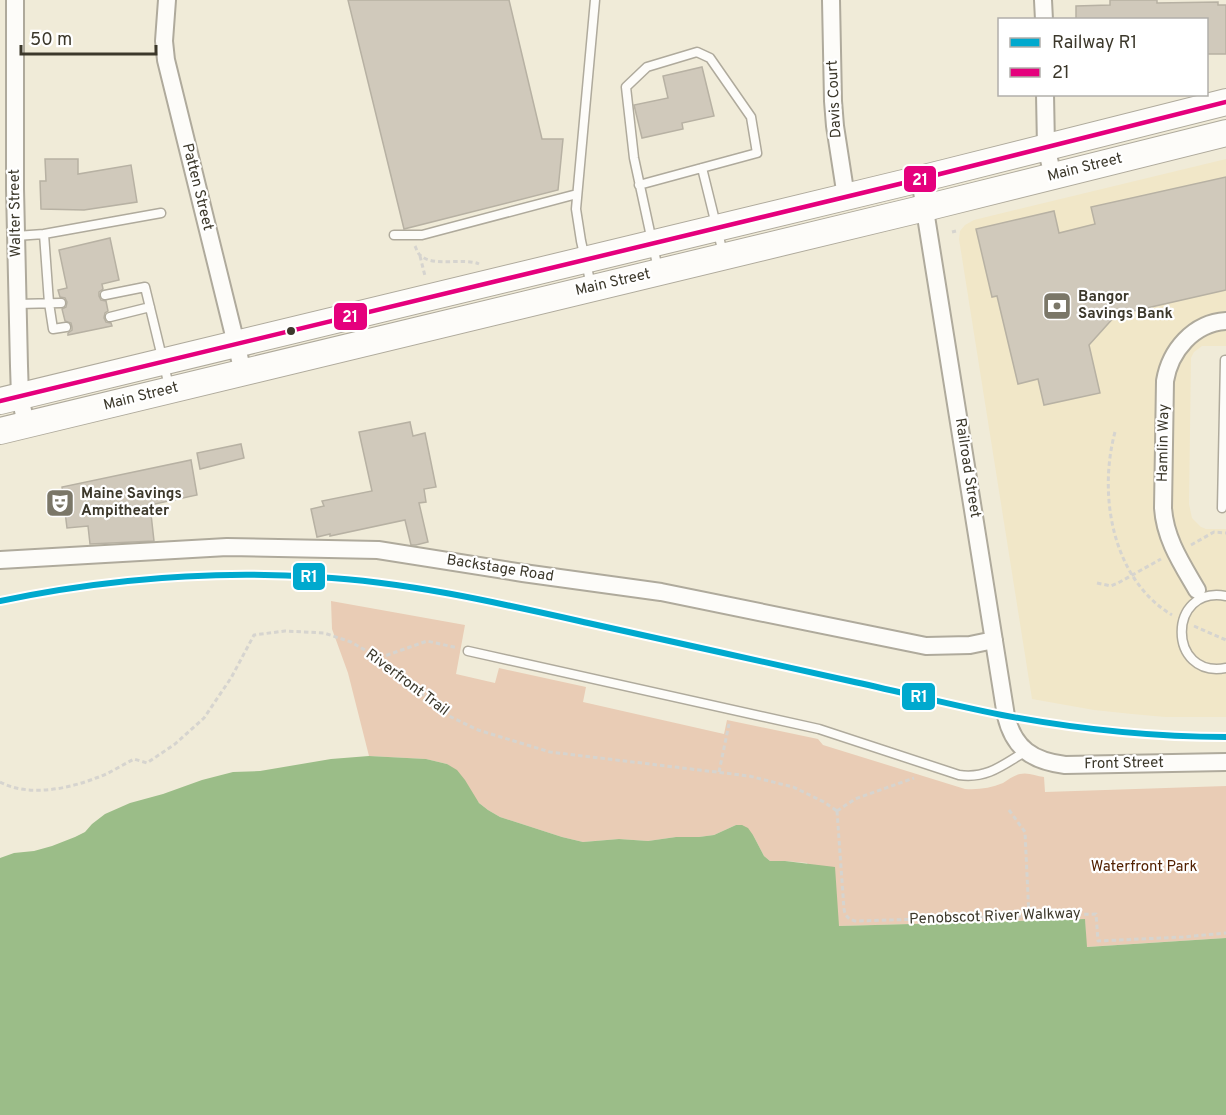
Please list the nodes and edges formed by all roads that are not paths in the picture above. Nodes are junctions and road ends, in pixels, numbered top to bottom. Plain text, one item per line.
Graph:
1 (15, 0) edge
2 (167, 0) edge
3 (595, 0) edge
4 (831, 0) edge
5 (1043, 0) edge
6 (1044, 18) edge
7 (1045, 96) edge
8 (1226, 102) edge
9 (1226, 133) edge
10 (1046, 147) junction
11 (702, 168) junction
12 (1053, 176) junction
13 (920, 179) junction
14 (639, 185) junction
15 (7, 189) edge
16 (577, 194) junction
17 (846, 197) junction
18 (925, 208) junction
19 (161, 213) dead end
20 (717, 228) junction
21 (44, 234) junction
22 (394, 235) dead end
23 (16, 236) junction
24 (652, 243) junction
25 (724, 256) junction
26 (585, 260) junction
27 (659, 272) junction
28 (592, 288) junction
29 (105, 295) dead end
30 (49, 303) junction
31 (61, 303) dead end
32 (17, 304) junction
33 (150, 307) junction
34 (110, 317) dead end
35 (1226, 321) edge
36 (66, 327) dead end
37 (236, 344) junction
38 (1225, 360) edge
39 (163, 361) junction
40 (243, 372) junction
41 (170, 390) junction
42 (10, 398) edge
43 (26, 424) junction
44 (1225, 424) edge
45 (0, 431) edge
46 (1222, 508) dead end
47 (0, 560) edge
48 (1199, 595) junction
49 (1226, 596) edge
50 (994, 640) junction
51 (468, 651) road end
52 (1226, 668) edge
53 (1026, 752) junction
54 (1226, 762) edge

1 - 15 street, Walter Street
2 - 37 street, Patten Street
3 - 16 lane
4 - 17 street, Davis Court
5 - 6 street
7 - 10 street
8 - 10 main road, Main Street
9 - 12 main road, Main Street
10 - 12 street
10 - 13 main road, Main Street
11 - 14 lane
11 - 14 lane
11 - 20 lane
12 - 18 main road, Main Street
13 - 17 main road, Main Street
13 - 18 street, Railroad Street
14 - 24 lane
15 - 23 street, Walter Street
16 - 22 lane
16 - 26 lane
17 - 20 main road, Main Street
18 - 25 main road, Main Street
18 - 50 street, Railroad Street
19 - 21 lane
20 - 24 main road, Main Street
20 - 25 lane
21 - 23 lane
21 - 30 lane
23 - 32 street, Walter Street
24 - 26 main road, Main Street
24 - 27 lane
25 - 27 main road, Main Street
26 - 28 lane
26 - 37 main road, Main Street
27 - 28 main road, Main Street
28 - 40 main road, Main Street
29 - 33 lane
30 - 31 lane
30 - 32 lane
30 - 36 lane
32 - 42 street, Walter Street
33 - 34 lane
33 - 39 lane
35 - 48 street, Hamlin Way
37 - 39 main road, Main Street
37 - 40 street, Patten Street
38 - 44 lane
39 - 41 lane
39 - 42 main road, Main Street
40 - 41 main road, Main Street
41 - 43 main road, Main Street
42 - 43 street, Walter Street
43 - 45 main road, Main Street
44 - 46 lane
47 - 50 street, Backstage Road
48 - 49 lane
48 - 52 lane
50 - 53 street, Railroad Street
51 - 53 lane
53 - 54 street, Front Street

